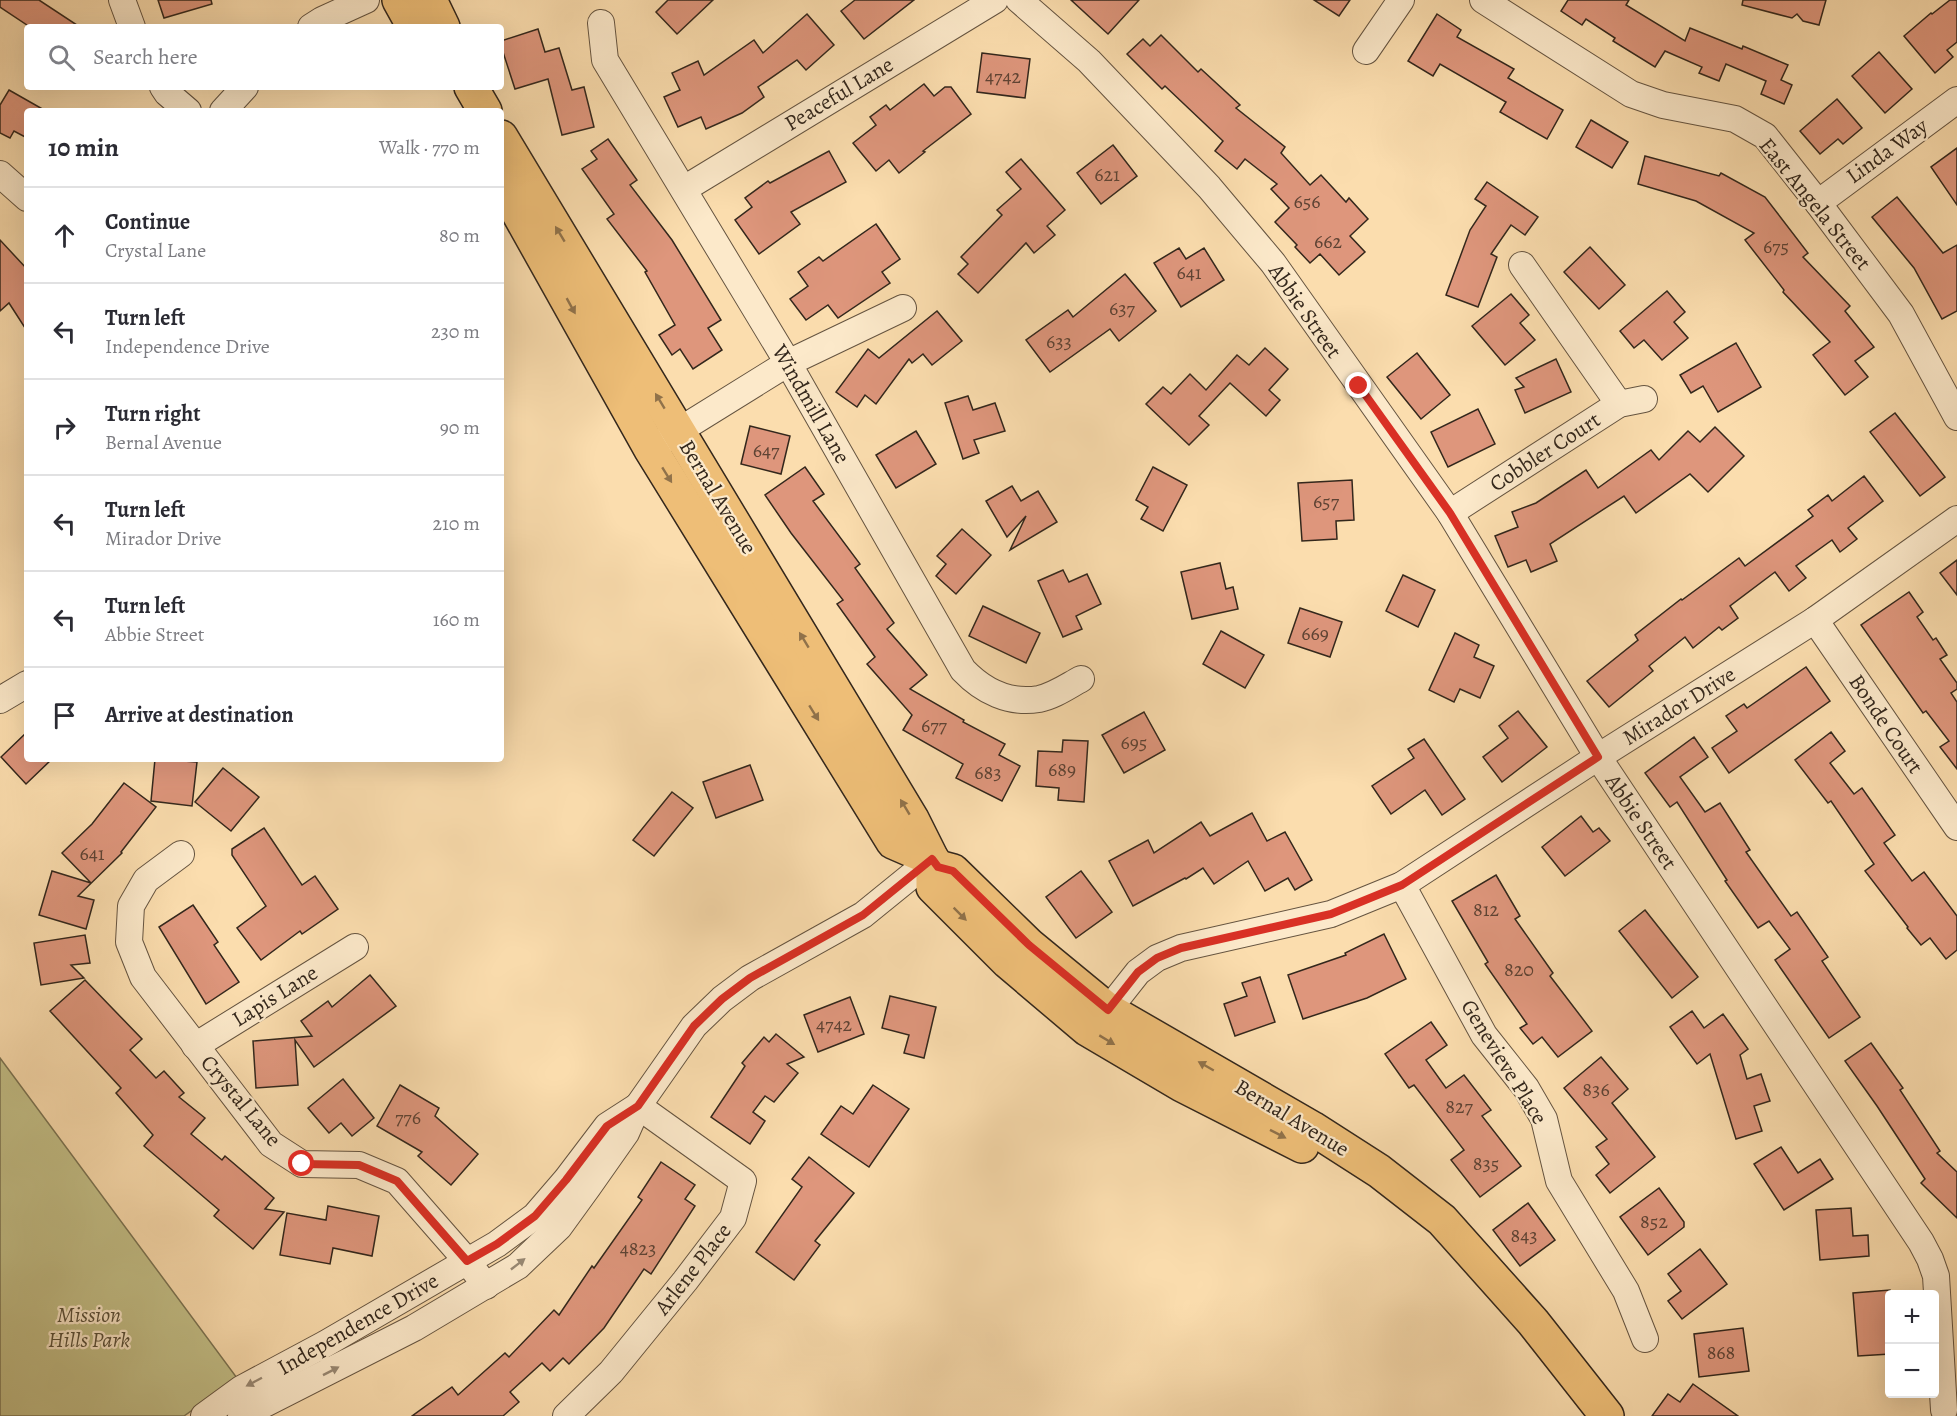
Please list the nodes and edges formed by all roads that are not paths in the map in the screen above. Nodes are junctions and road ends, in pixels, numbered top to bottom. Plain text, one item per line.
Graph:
1 (122, 0) edge
2 (366, 0) edge
3 (399, 0) edge
4 (430, 0) edge
5 (995, 0) edge
6 (1019, 0) edge
7 (1401, 0) edge
8 (1483, 0) edge
9 (601, 23) dead end
10 (131, 24) edge
11 (316, 24) edge
12 (412, 24) edge
13 (442, 24) edge
14 (1366, 51) dead end
15 (165, 90) edge
16 (242, 90) edge
17 (450, 90) edge
18 (473, 90) edge
19 (1957, 100) edge
20 (184, 108) edge
21 (226, 108) edge
22 (459, 108) edge
23 (483, 108) edge
24 (504, 142) edge
25 (0, 174) edge
26 (504, 187) edge
27 (684, 189) junction
28 (24, 195) edge
29 (1818, 202) junction
30 (1521, 265) dead end
31 (903, 308) dead end
32 (788, 363) junction
33 (1644, 399) dead end
34 (1619, 404) junction
35 (1957, 417) edge
36 (678, 432) junction
37 (650, 448) junction
38 (1450, 513) junction
39 (1957, 519) edge
40 (1815, 620) junction
41 (1081, 679) dead end
42 (24, 686) edge
43 (0, 700) edge
44 (1598, 757) junction
45 (1957, 828) edge
46 (181, 854) dead end
47 (935, 863) junction
48 (1402, 885) junction
49 (355, 946) dead end
50 (1108, 1010) junction
51 (195, 1046) junction
52 (638, 1106) junction
53 (467, 1261) junction
54 (486, 1286) junction
55 (1645, 1339) dead end
56 (1944, 1410) dead end
57 (204, 1416) edge
58 (241, 1416) edge
59 (566, 1416) edge
60 (1588, 1416) edge
61 (1607, 1416) edge

1 - 10 street
2 - 11 street
3 - 12 main road
4 - 13 main road
5 - 27 street, Peaceful Lane
6 - 38 street, Abbie Street
7 - 14 street
8 - 29 street, East Angela Street
9 - 27 street, Windmill Lane
15 - 20 street
16 - 21 street
17 - 22 main road
18 - 23 main road
19 - 29 street, Linda Way
36 -> 24 main road, Bernal Avenue
25 - 28 street
26 -> 37 main road, Bernal Avenue
27 - 32 street, Windmill Lane
29 - 35 street, East Angela Street
30 - 34 street
31 - 32 street
32 - 36 street
32 - 41 street, Windmill Lane
33 - 34 street, Cobbler Court
34 - 38 street, Cobbler Court
36 - 37 street
47 -> 36 main road, Bernal Avenue
37 -> 47 main road, Bernal Avenue
38 - 44 street, Abbie Street
39 - 40 street, Mirador Drive
40 - 44 street, Mirador Drive
40 - 45 street, Bonde Court
42 - 43 street
44 - 48 street, Mirador Drive
44 - 56 street, Abbie Street
46 - 51 street, Crystal Lane
47 - 50 main road, Bernal Avenue
47 - 52 street, Independence Drive
47 -> 60 main road, Bernal Avenue
48 - 50 street, Mirador Drive
48 - 55 street, Genevieve Place
49 - 51 street, Lapis Lane
61 -> 50 main road, Bernal Avenue
51 - 53 street, Crystal Lane
52 - 53 street, Independence Drive
54 -> 52 street, Independence Drive
52 - 59 street, Arlene Place
53 - 54 street, Crystal Lane
53 -> 57 street, Independence Drive
58 -> 54 street, Independence Drive

